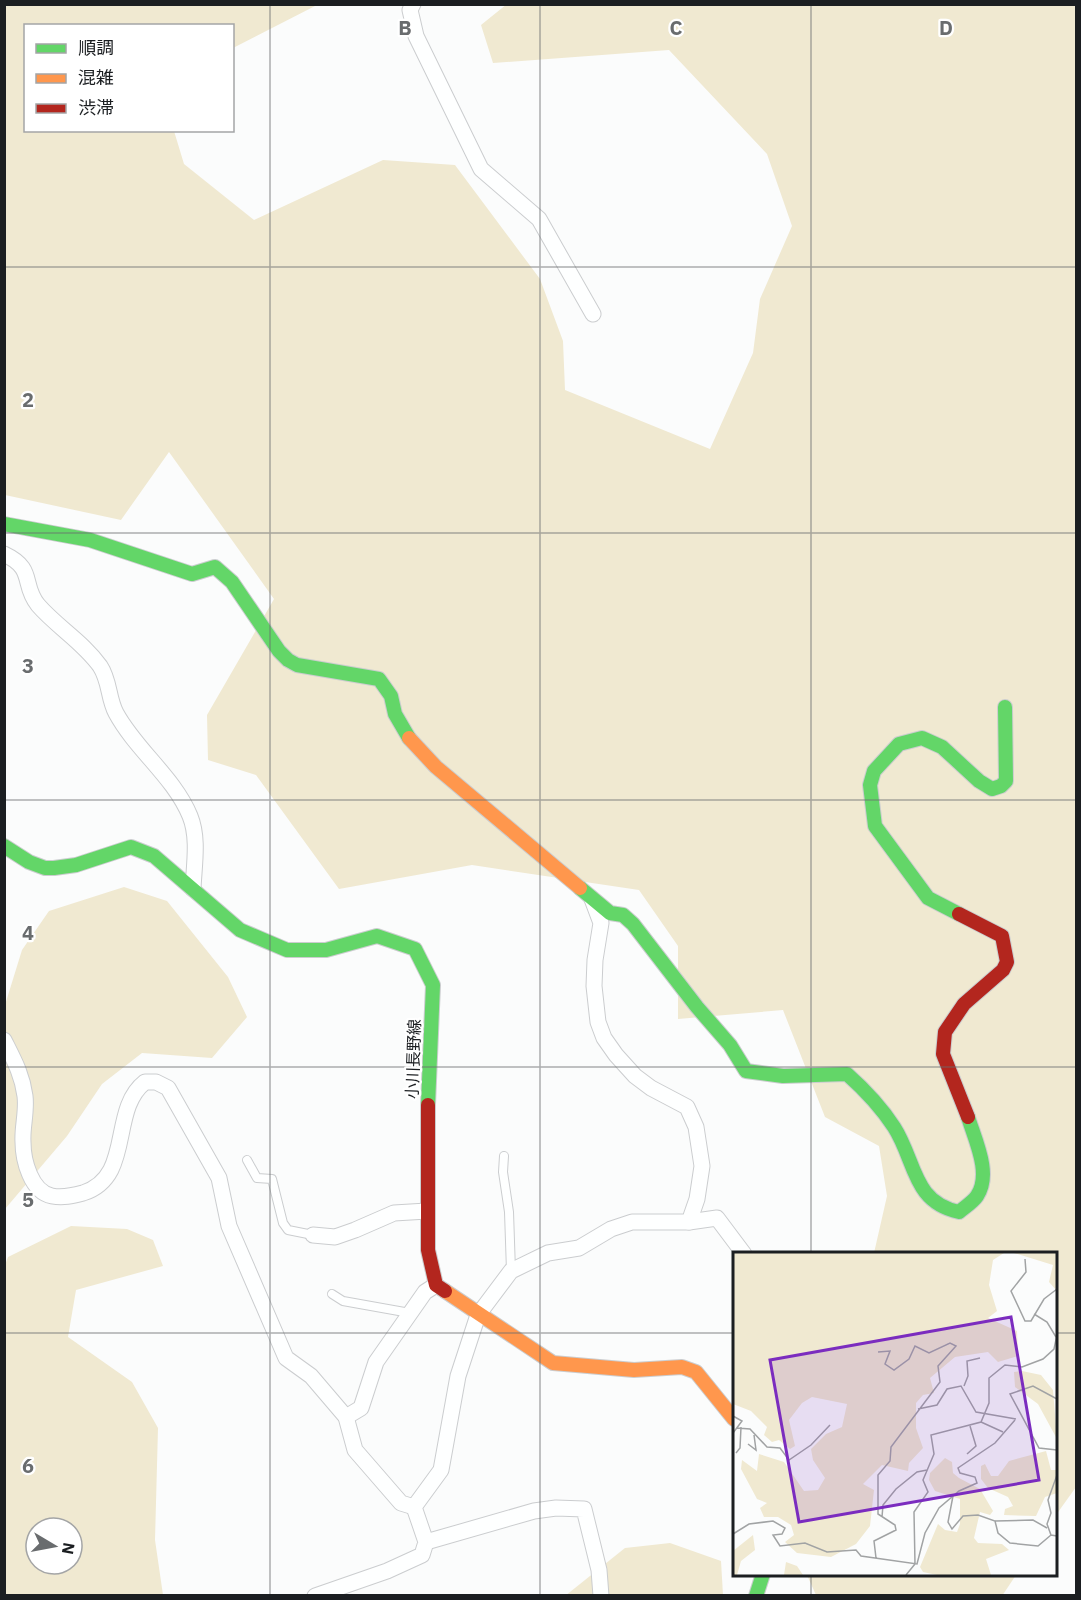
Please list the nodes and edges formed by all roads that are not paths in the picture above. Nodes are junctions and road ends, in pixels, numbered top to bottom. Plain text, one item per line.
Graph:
1 (413, 4) edge
2 (593, 314) dead end
3 (4, 524) edge
4 (4, 554) edge
5 (1005, 707) dead end
6 (4, 846) edge
7 (193, 889) junction
8 (592, 899) junction
9 (4, 1041) edge
10 (504, 1156) dead end
11 (247, 1160) dead end
12 (427, 1211) junction
13 (689, 1222) junction
14 (313, 1235) joint
15 (742, 1252) edge
16 (511, 1271) junction
17 (436, 1285) junction
18 (332, 1294) dead end
19 (410, 1313) junction
20 (478, 1316) junction
21 (346, 1417) junction
22 (733, 1417) edge
23 (414, 1507) junction
24 (426, 1542) junction
25 (763, 1576) edge
26 (315, 1596) edge
27 (601, 1596) edge
28 (756, 1596) edge

1 - 2 street
3 - 8 street
4 - 7 street
5 - 8 street
6 - 7 street, 小川長野線
7 - 12 street, 小川長野線
8 - 13 street
9 - 21 street
10 - 16 lane
11 - 14 lane
12 - 14 street
12 - 17 street, 小川長野線
13 - 15 street
13 - 16 street
16 - 20 street
17 - 19 street
17 - 20 street
18 - 19 lane
19 - 21 street
20 - 22 street
20 - 23 street
21 - 23 street
23 - 24 street
24 - 26 street
24 - 27 street
25 - 28 street

